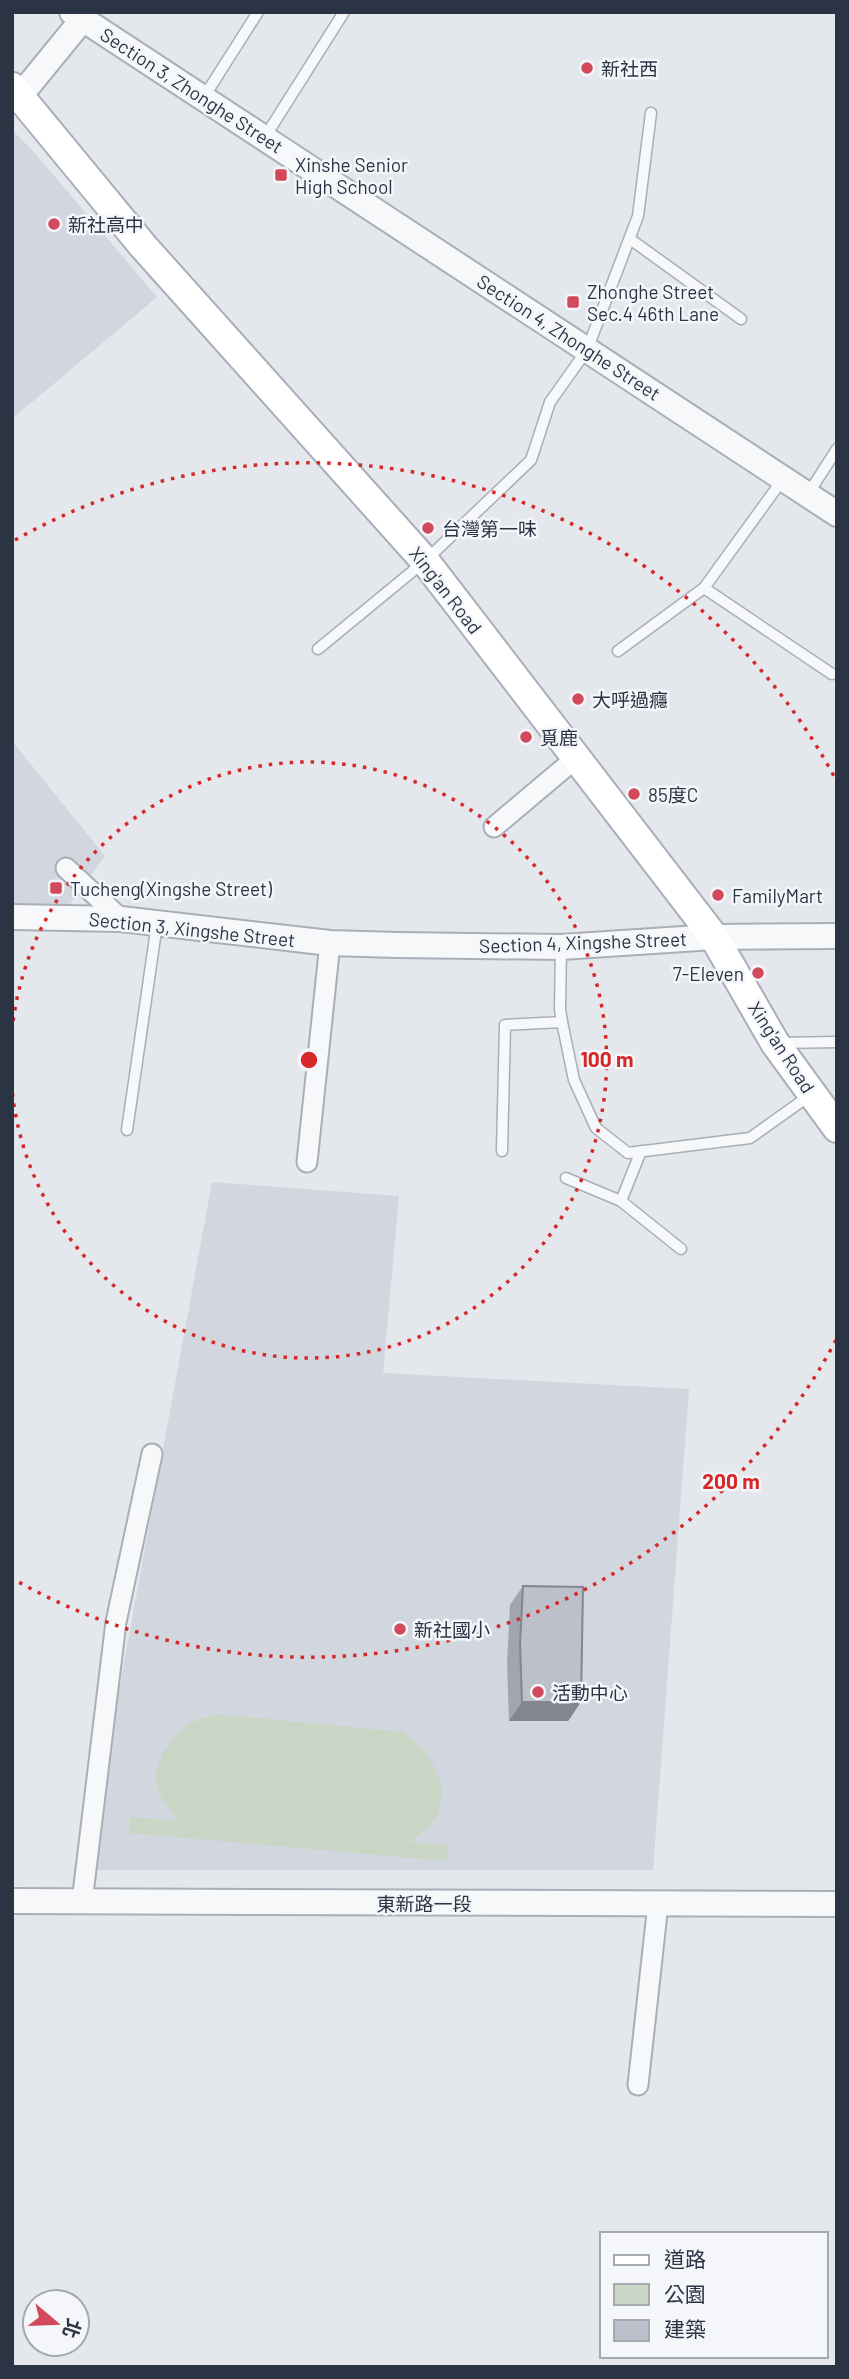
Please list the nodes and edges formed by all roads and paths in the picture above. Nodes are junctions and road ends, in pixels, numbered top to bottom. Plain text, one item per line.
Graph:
1 (258, 12) edge
2 (344, 12) edge
3 (77, 16) edge
4 (15, 96) edge
5 (204, 97) junction
6 (651, 113) dead end
7 (265, 137) junction
8 (301, 160) joint
9 (630, 239) junction
10 (741, 319) dead end
11 (587, 350) junction
12 (837, 449) edge
13 (783, 479) junction
14 (807, 494) junction
15 (837, 514) edge
16 (425, 561) junction
17 (704, 588) junction
18 (318, 649) dead end
19 (618, 652) dead end
20 (832, 674) dead end
21 (576, 758) junction
22 (494, 827) dead end
23 (66, 868) dead end
24 (12, 917) edge
25 (121, 919) junction
26 (157, 924) junction
27 (837, 936) edge
28 (714, 937) junction
29 (330, 943) junction
30 (561, 947) junction
31 (562, 1022) junction
32 (837, 1042) edge
33 (775, 1043) junction
34 (812, 1094) junction
35 (837, 1128) edge
36 (127, 1129) dead end
37 (502, 1151) dead end
38 (641, 1151) junction
39 (307, 1162) dead end
40 (566, 1178) dead end
41 (621, 1201) junction
42 (681, 1249) dead end
43 (152, 1454) dead end
44 (12, 1901) edge
45 (82, 1902) junction
46 (658, 1904) junction
47 (837, 1904) edge
48 (638, 2085) dead end

1 - 5 lane
2 - 7 lane
3 - 4 street, Section 3, Zhonghe Street
3 - 5 street, Section 3, Zhonghe Street
4 - 16 main road, Xing'an Road
5 - 7 street, Section 3, Zhonghe Street
6 - 9 lane
7 - 8 street, Section 3, Zhonghe Street
8 - 11 street, Section 4, Zhonghe Street
9 - 10 lane
9 - 11 lane
11 - 13 street, Section 4, Zhonghe Street
11 - 16 lane
12 - 14 lane
13 - 14 street, Section 4, Zhonghe Street
13 - 17 lane
14 - 15 street, Section 4, Zhonghe Street
16 - 18 lane
16 - 21 main road, Xing'an Road
17 - 19 lane
17 - 20 lane
21 - 22 street
21 - 28 main road, Xing'an Road
23 - 25 street
24 - 25 street, Section 3, Xingshe Street
25 - 26 street, Section 3, Xingshe Street
26 - 29 street, Section 3, Xingshe Street
26 - 36 lane
27 - 28 street, Section 4, Xingshe Street
28 - 30 street, Section 4, Xingshe Street
28 - 33 main road, Xing'an Road
29 - 30 street, Section 4, Xingshe Street
29 - 39 street
30 - 31 lane
31 - 37 lane
31 - 38 lane
32 - 33 lane
33 - 34 main road, Xing'an Road
34 - 35 main road, Xing'an Road
34 - 38 lane
38 - 41 lane
40 - 41 lane
41 - 42 lane
43 - 45 street
44 - 45 street, 東新路一段
45 - 46 street, 東新路一段
46 - 47 street, 東新路一段
46 - 48 street

